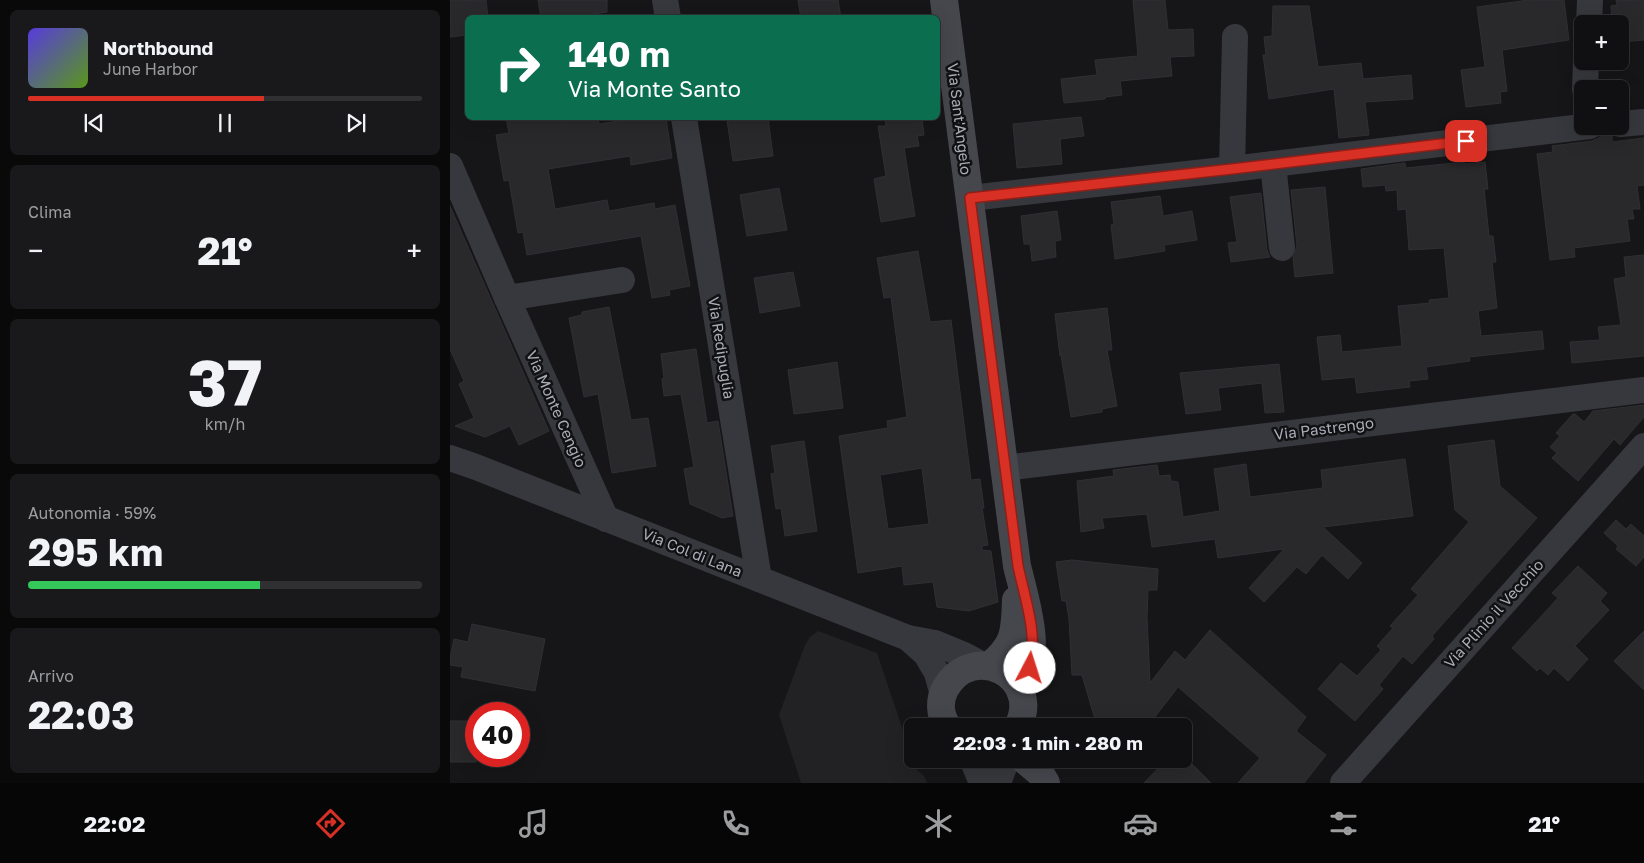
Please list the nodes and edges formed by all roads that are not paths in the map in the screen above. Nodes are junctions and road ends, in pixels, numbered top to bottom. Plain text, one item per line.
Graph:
1 (665, 0) edge
2 (944, 0) edge
3 (1590, 0) edge
4 (668, 15) edge
5 (1589, 15) edge
6 (1235, 37) dead end
7 (684, 120) edge
8 (1644, 122) edge
9 (1629, 123) edge
10 (1574, 127) edge
11 (1273, 164) junction
12 (450, 166) edge
13 (1232, 169) junction
14 (970, 198) junction
15 (1282, 248) dead end
16 (622, 280) dead end
17 (507, 298) junction
18 (1644, 390) edge
19 (1644, 446) edge
20 (450, 458) edge
21 (1005, 468) junction
22 (606, 519) junction
23 (1018, 566) junction
24 (759, 579) junction
25 (908, 638) junction
26 (986, 666) junction
27 (943, 695) junction
28 (1023, 715) edge
29 (944, 718) edge
30 (976, 768) edge
31 (1004, 768) edge
32 (1034, 768) edge
33 (1049, 768) edge
34 (982, 783) edge
35 (998, 783) edge
36 (1046, 783) edge
37 (1053, 783) edge
38 (1343, 783) edge

1 - 4 street
2 - 14 street, Via Sant'Angelo
3 - 5 street
6 - 13 street
7 - 24 street, Via Redipuglia
8 - 9 street
10 - 11 street
11 - 13 street
11 - 15 street
12 - 17 street, Via Monte Cengio
13 - 14 street
14 - 21 street, Via Sant'Angelo
16 - 17 street
17 - 22 street, Via Monte Cengio
18 - 21 street, Via Pastrengo
19 - 38 street, Via Plinio il Vecchio
20 - 22 street, Via Col di Lana
21 - 23 street, Via Sant'Angelo
22 - 24 street, Via Col di Lana
23 - 26 street, Via Sant'Angelo
23 - 28 street, Via Sant'Angelo
24 - 25 street, Via Col di Lana
25 - 26 street, Via Col di Lana
25 - 27 street, Via Col di Lana
26 - 27 street, Via Sant'Angelo
26 - 28 street, Via Sant'Angelo
27 - 29 street
30 - 34 street
31 - 35 street
32 - 36 street
33 - 37 street

